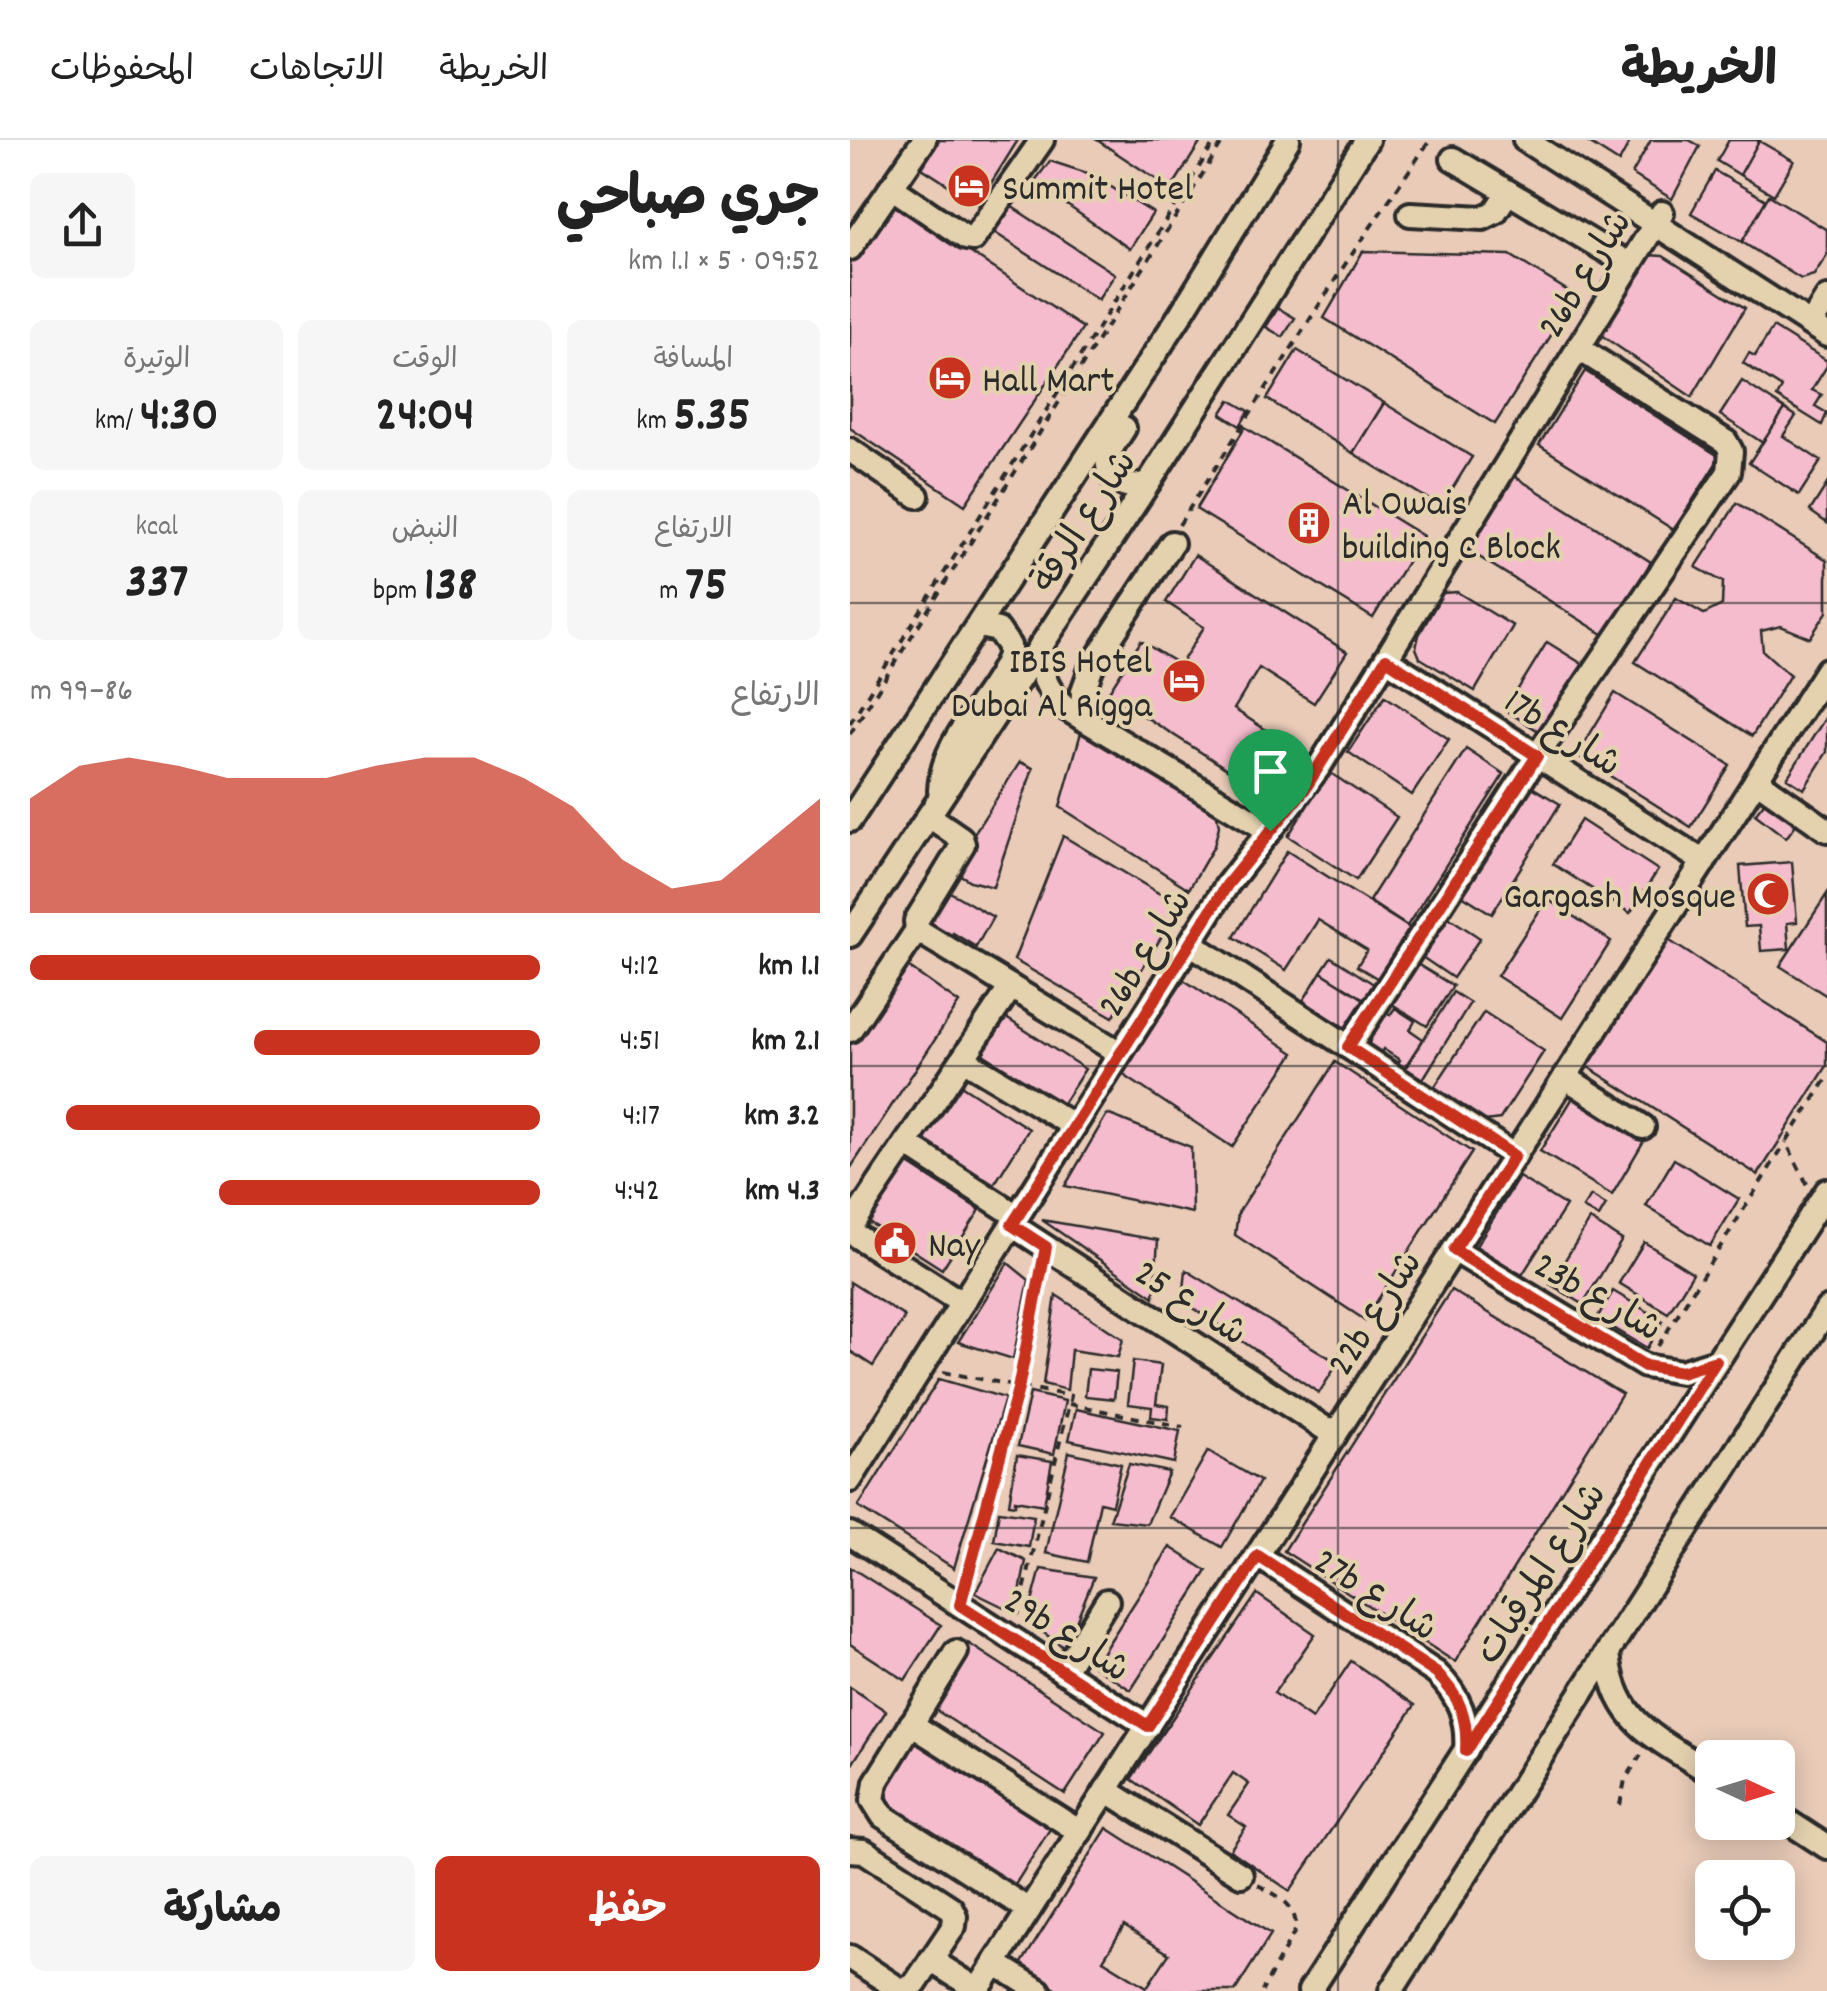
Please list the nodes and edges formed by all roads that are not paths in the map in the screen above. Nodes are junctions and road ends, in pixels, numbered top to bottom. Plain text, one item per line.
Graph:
1 (924, 140) edge
2 (1042, 140) edge
3 (1288, 140) edge
4 (1367, 140) edge
5 (1525, 140) edge
6 (1547, 140) edge
7 (1453, 158) dead end
8 (892, 187) junction
9 (1508, 192) junction
10 (1410, 214) dead end
11 (1658, 218) junction
12 (852, 241) edge
13 (1630, 264) junction
14 (1181, 314) junction
15 (1822, 317) edge
16 (1578, 348) junction
17 (850, 450) edge
18 (1149, 482) junction
19 (917, 496) dead end
20 (1176, 534) road end
21 (979, 626) junction
22 (1041, 645) junction
23 (1386, 659) junction
24 (1827, 670) edge
25 (1082, 718) junction
26 (1537, 756) junction
27 (1756, 780) junction
28 (934, 808) junction
29 (850, 820) edge
30 (1827, 830) edge
31 (1270, 831) junction
32 (1704, 862) junction
33 (916, 930) junction
34 (850, 935) edge
35 (1190, 943) junction
36 (1011, 987) junction
37 (850, 1030) edge
38 (1348, 1047) junction
39 (1120, 1053) junction
40 (964, 1059) junction
41 (1565, 1077) junction
42 (1074, 1126) junction
43 (1644, 1127) dead end
44 (906, 1144) junction
45 (1514, 1156) junction
46 (1822, 1198) edge
47 (1014, 1221) junction
48 (850, 1230) edge
49 (1454, 1250) junction
50 (962, 1303) junction
51 (1827, 1309) edge
52 (1716, 1361) junction
53 (1335, 1435) junction
54 (850, 1480) edge
55 (850, 1534) edge
56 (1258, 1556) junction
57 (1107, 1601) dead end
58 (956, 1652) dead end
59 (1608, 1652) junction
60 (1063, 1672) junction
61 (911, 1724) junction
62 (1148, 1726) junction
63 (1466, 1751) junction
64 (1695, 1763) edge
65 (1106, 1790) junction
66 (1795, 1827) edge
67 (1080, 1832) junction
68 (1827, 1847) edge
69 (850, 1850) edge
70 (1241, 1874) road end
71 (1029, 1910) junction
72 (850, 1957) edge
73 (931, 1960) junction
74 (995, 1964) junction
75 (1394, 1989) edge
76 (978, 1991) edge
77 (1039, 1991) edge
78 (1310, 1991) edge

1 - 8 street
2 - 8 street
3 - 14 street, شارع الرقة
4 - 18 street, شارع الرقة
5 - 11 street
6 - 11 street
7 - 9 street
8 - 12 street
9 - 10 street
9 - 13 street
11 - 13 street, 26b شارع
11 - 15 street
13 - 16 street, 26b شارع
14 - 18 street
14 - 21 street, شارع الرقة
16 - 23 street, 26b شارع
16 - 26 street
17 - 19 street
18 - 22 street, شارع الرقة
20 - 25 street
21 - 28 street
21 - 29 street, شارع الرقة
22 - 25 street
22 - 28 street, شارع الرقة
23 - 26 street, 17b شارع
23 - 31 street, 26b شارع
24 - 27 street, 22b شارع
25 - 31 street
26 - 32 street, 17b شارع
26 - 38 street
27 - 30 street
27 - 32 street, 22b شارع
28 - 33 street
28 - 34 street, شارع الرقة
31 - 35 street, 26b شارع
32 - 41 street, 22b شارع
33 - 36 street
33 - 37 street
35 - 38 street
35 - 39 street, 26b شارع
36 - 39 street
36 - 40 street
38 - 45 street
39 - 42 street, 26b شارع
40 - 42 street
40 - 44 street
41 - 43 street
41 - 45 street, 22b شارع
42 - 47 street, 26b شارع
44 - 47 street, شارع 25
44 - 48 street
45 - 49 street, 22b شارع
46 - 52 street, شارع المرقبات
47 - 50 street, 26b شارع
47 - 53 street, شارع 25
48 - 50 street
49 - 52 street, 23b شارع
49 - 53 street, 22b شارع
50 - 54 street, 26b شارع
51 - 59 street
52 - 63 street, شارع المرقبات
53 - 56 street, 22b شارع
55 - 60 street, 29b شارع
56 - 62 street, 22b شارع
56 - 63 street, 27b شارع
57 - 60 street
58 - 61 street
59 - 64 street
59 - 75 street
60 - 62 street, 29b شارع
61 - 67 street
61 - 71 street
62 - 65 street, 22b شارع
63 - 78 street, شارع المرقبات
65 - 67 street, 22b شارع
65 - 70 street
66 - 68 street
67 - 71 street, 22b شارع
69 - 73 street
71 - 74 street, 22b شارع
72 - 73 street
73 - 76 street
74 - 76 street, 22b شارع
74 - 77 street

